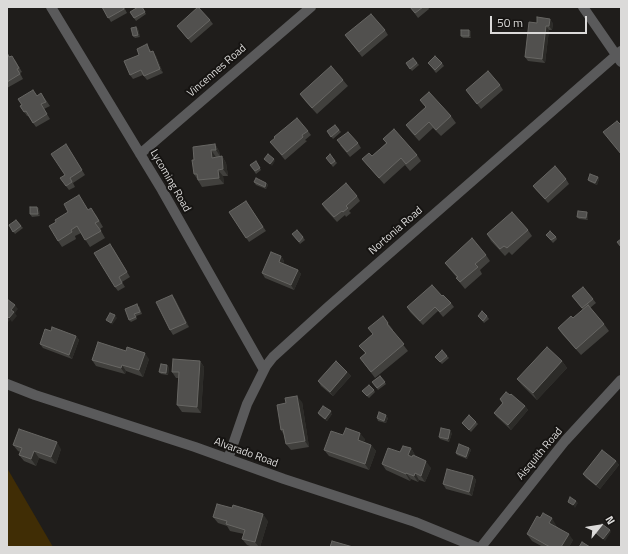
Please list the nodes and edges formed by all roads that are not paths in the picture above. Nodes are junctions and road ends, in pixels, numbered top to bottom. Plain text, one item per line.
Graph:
1 (51, 7) edge
2 (310, 7) edge
3 (583, 7) edge
4 (620, 56) edge
5 (140, 154) junction
6 (264, 370) junction
7 (621, 380) edge
8 (7, 384) edge
9 (228, 459) junction
10 (476, 547) edge
11 (481, 547) edge

1 - 5 street, Lycoming Road
2 - 5 street, Vincennes Road
3 - 4 street
4 - 6 street, Nortonia Road
5 - 6 street, Lycoming Road
6 - 9 street, Nortonia Road
7 - 11 street, Aisquith Road
8 - 9 street, Alvarado Road
9 - 10 street, Alvarado Road

